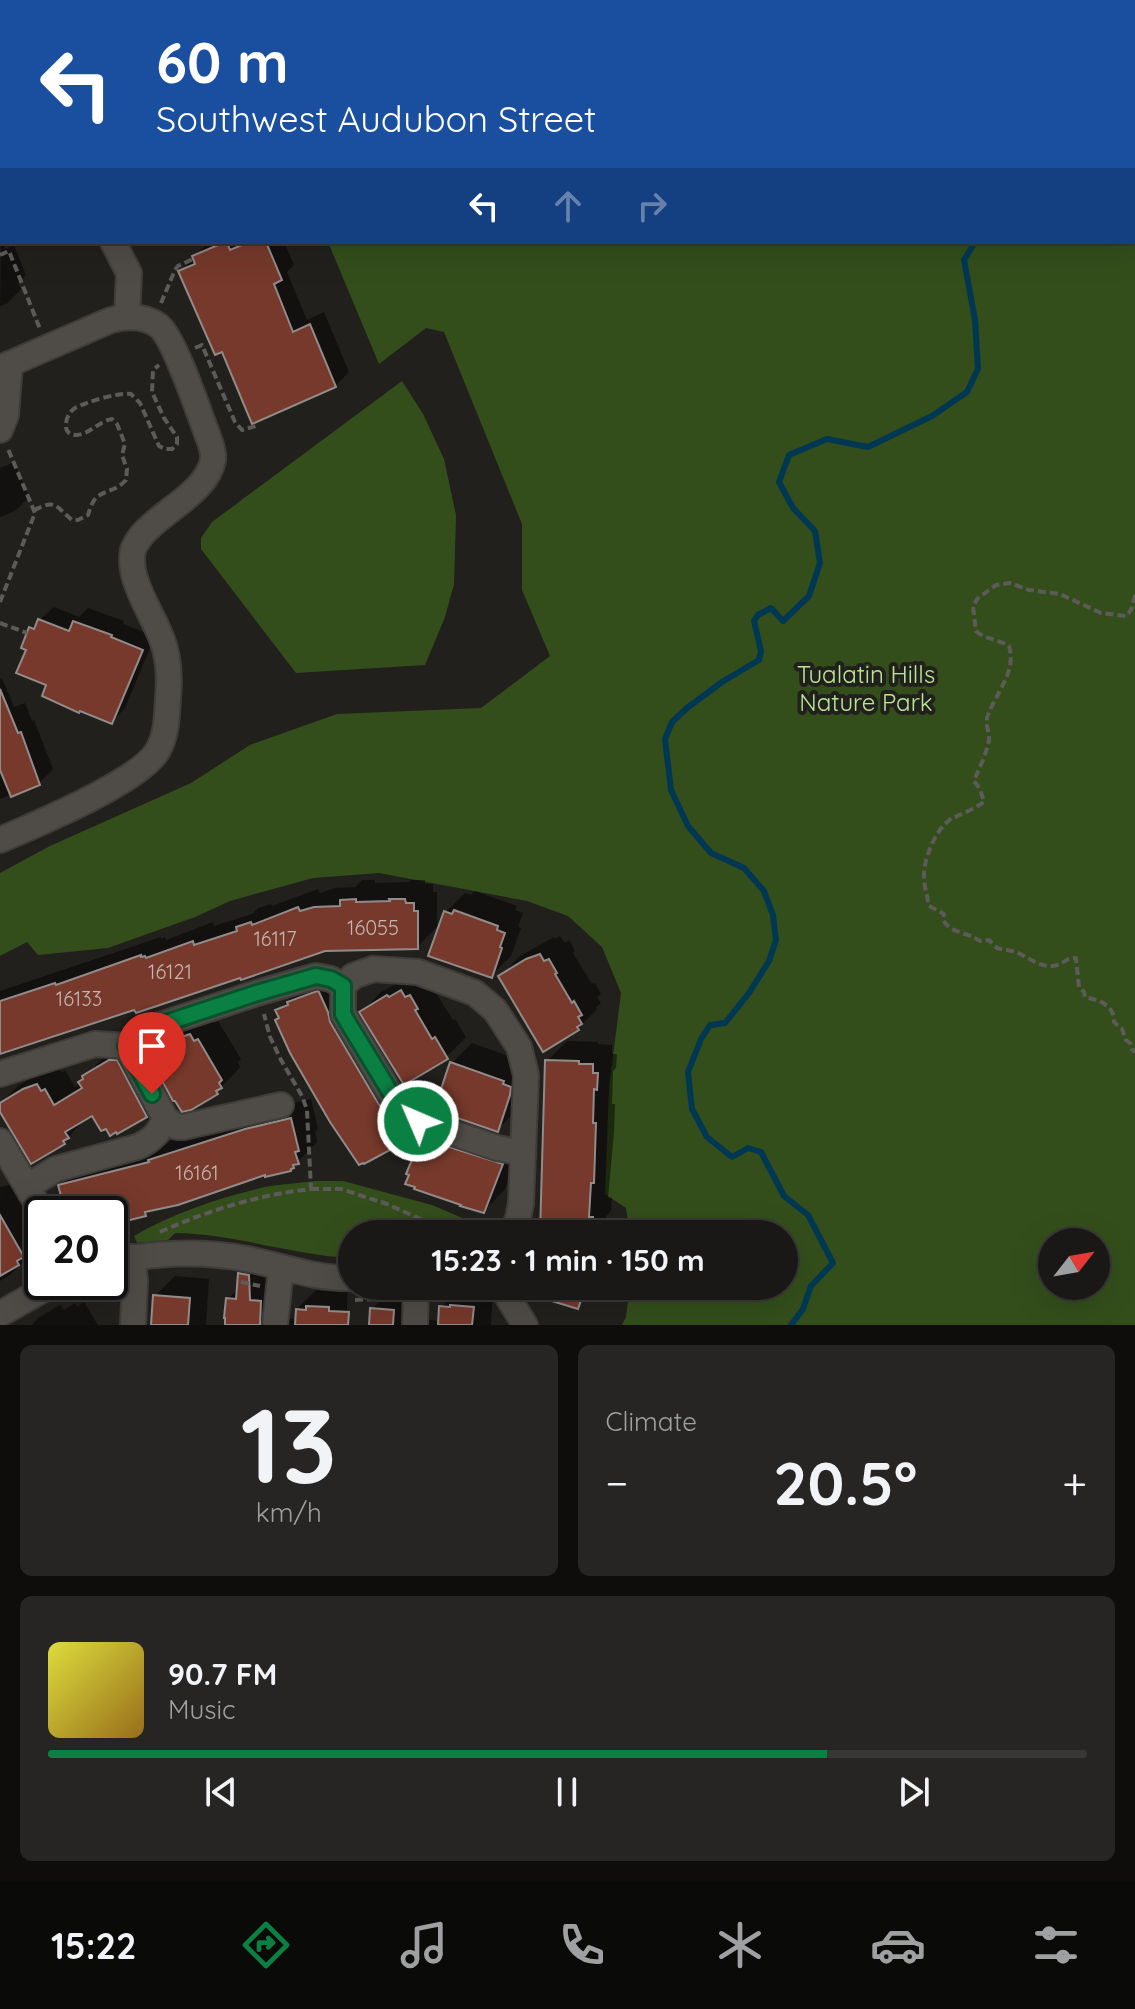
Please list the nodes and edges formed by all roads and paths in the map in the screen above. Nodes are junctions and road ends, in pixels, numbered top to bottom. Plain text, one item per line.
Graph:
1 (1073, 0) edge
2 (1094, 0) edge
3 (114, 244) edge
4 (0, 255) edge
5 (193, 259) dead end
6 (158, 310) dead end
7 (127, 316) junction
8 (42, 334) dead end
9 (176, 355) junction
10 (5, 366) edge
11 (255, 423) dead end
12 (4, 435) edge
13 (34, 510) junction
14 (1135, 595) edge
15 (0, 602) edge
16 (0, 623) edge
17 (27, 633) dead end
18 (0, 840) edge
19 (343, 986) junction
20 (257, 993) junction
21 (126, 1046) junction
22 (1135, 1052) edge
23 (0, 1074) edge
24 (281, 1105) dead end
25 (165, 1118) junction
26 (0, 1141) edge
27 (523, 1153) junction
28 (28, 1186) junction
29 (311, 1189) junction
30 (33, 1196) edge
31 (422, 1220) edge
32 (517, 1220) edge
33 (153, 1235) dead end
34 (128, 1258) edge
35 (281, 1268) junction
36 (128, 1270) edge
37 (338, 1278) edge
38 (24, 1300) edge
39 (416, 1300) edge
40 (510, 1300) edge
41 (0, 1314) edge
42 (133, 1325) edge
43 (275, 1325) edge
44 (415, 1325) edge
45 (525, 1325) edge

1 - 2 path
3 - 7 street
4 - 8 path
5 - 6 path
7 - 9 street
7 - 10 street
9 - 11 path
9 - 13 path
9 - 18 street
10 - 12 street
12 - 13 path
13 - 15 path
14 - 22 path
16 - 17 path
19 - 20 street
19 - 27 street
19 - 27 street
20 - 21 street
20 - 29 path
21 - 23 street
21 - 25 street
24 - 25 street
25 - 28 street
26 - 28 street
27 - 32 street
28 - 30 street
29 - 31 path
29 - 33 path
34 - 35 street
35 - 37 street
35 - 43 street
36 - 42 street
38 - 41 street
39 - 44 street
40 - 45 street

